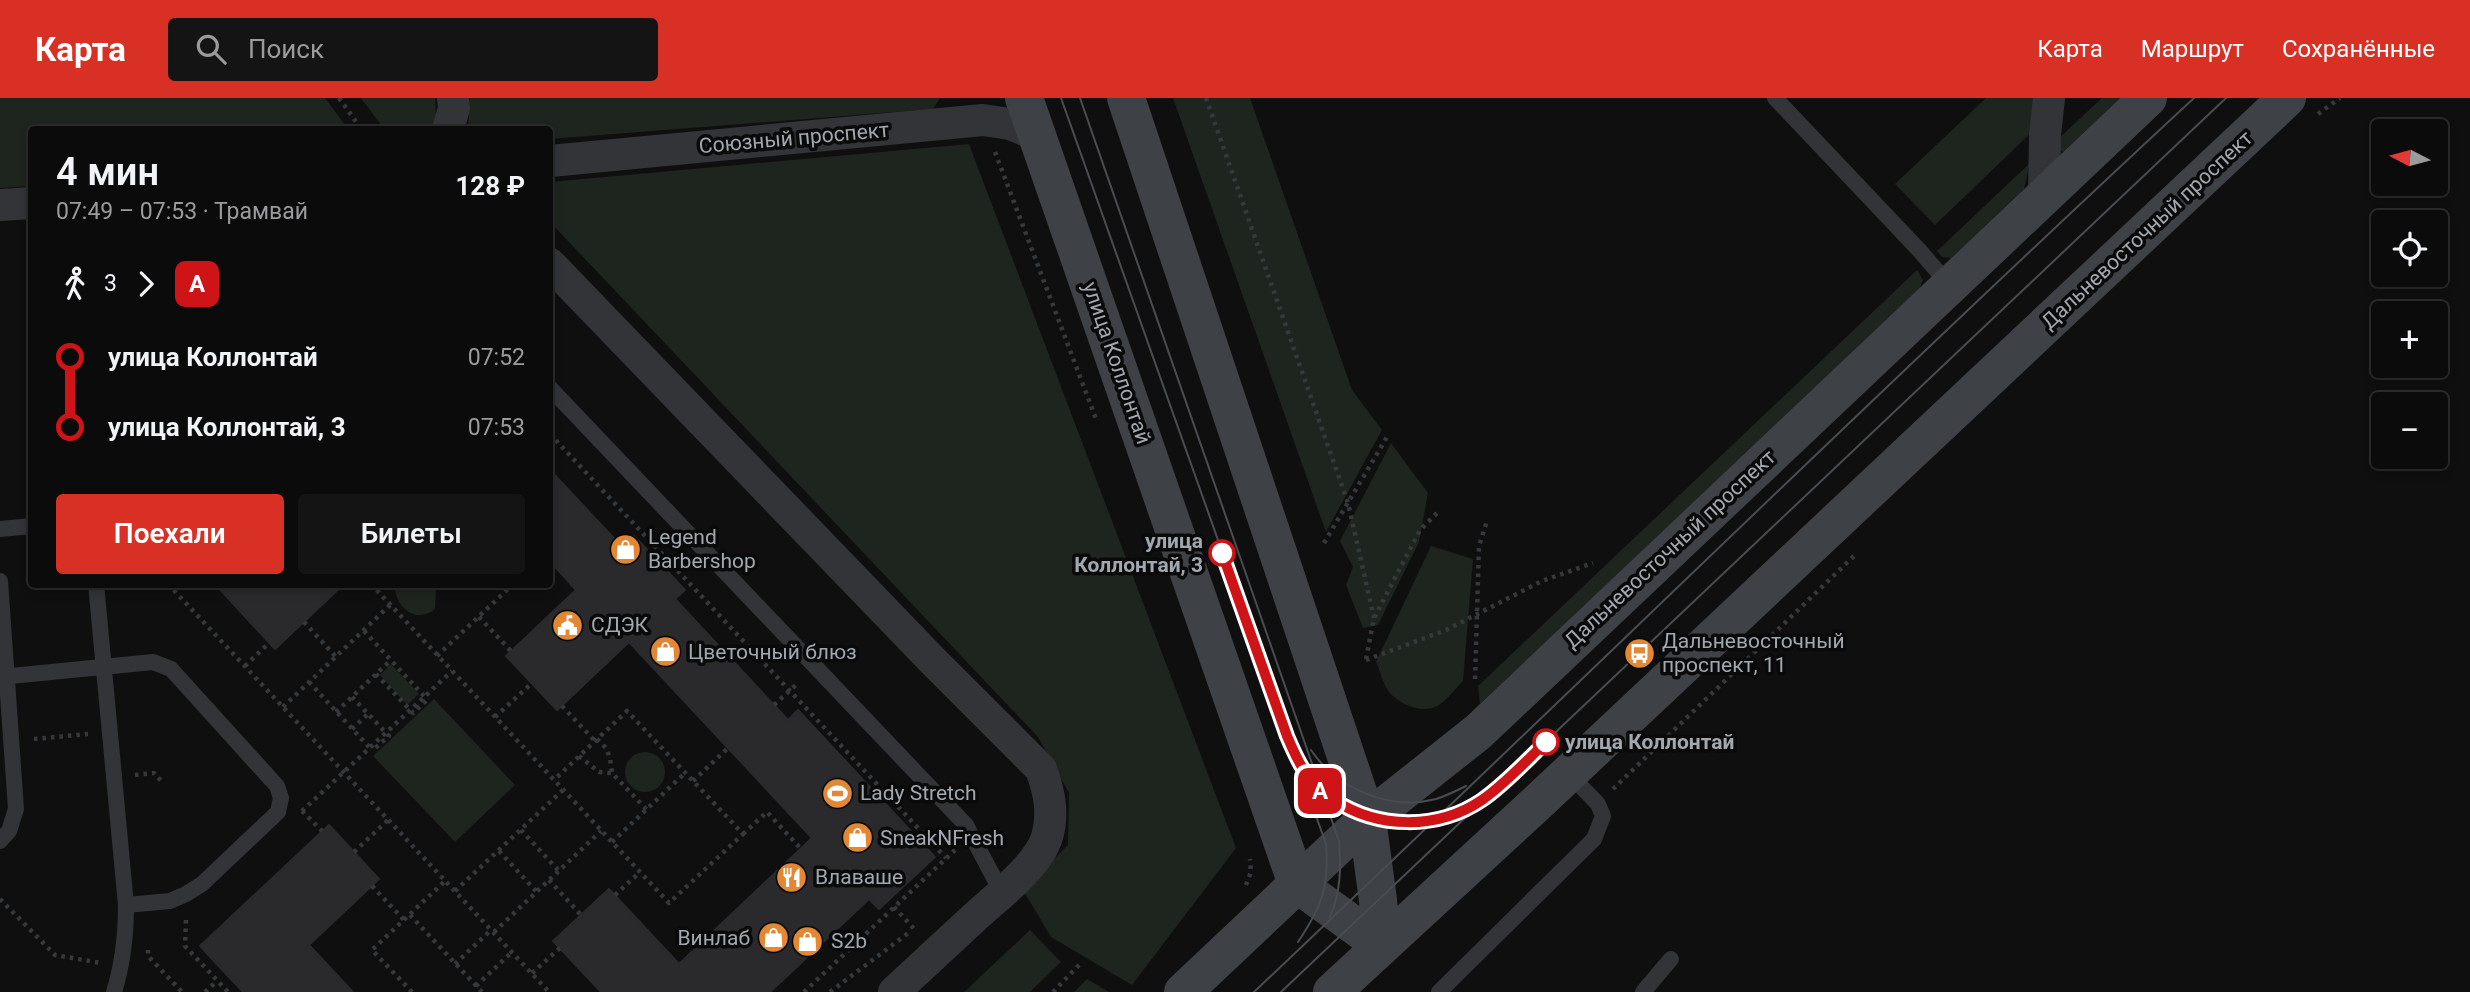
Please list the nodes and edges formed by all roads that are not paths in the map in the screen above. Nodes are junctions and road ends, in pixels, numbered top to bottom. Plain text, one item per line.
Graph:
1 (453, 98) edge
2 (1024, 98) edge
3 (1126, 98) edge
4 (1775, 98) edge
5 (2049, 98) edge
6 (2148, 98) edge
7 (2287, 98) edge
8 (449, 126) edge
9 (1037, 135) junction
10 (553, 161) edge
11 (2044, 196) junction
12 (28, 203) edge
13 (0, 205) edge
14 (553, 267) edge
15 (1950, 286) junction
16 (553, 391) edge
17 (28, 526) edge
18 (0, 529) edge
19 (0, 580) edge
20 (96, 588) edge
21 (104, 667) junction
22 (4, 676) edge
23 (6, 741) edge
24 (1568, 773) junction
25 (1367, 819) junction
26 (3, 835) edge
27 (1297, 884) junction
28 (1002, 893) junction
29 (126, 905) junction
30 (1381, 945) junction
31 (1671, 959) dead end
32 (114, 992) edge
33 (894, 992) edge
34 (1183, 992) edge
35 (1332, 992) edge
36 (1439, 992) edge
37 (1643, 992) edge

1 - 8 street
2 - 9 main road, улица Коллонтай
3 - 25 main road
4 - 15 lane
5 - 11 street
6 - 11 main road, Дальневосточный проспект
7 - 24 main road, Дальневосточный проспект
9 - 10 street, Союзный проспект
9 - 27 main road, улица Коллонтай
11 - 15 main road, Дальневосточный проспект
12 - 13 street
14 - 28 street
15 - 25 main road, Дальневосточный проспект
16 - 28 lane
17 - 18 lane
19 - 22 lane
20 - 21 lane
21 - 22 lane
21 - 29 lane
21 - 29 lane
22 - 23 lane
23 - 26 lane
24 - 30 main road, Дальневосточный проспект
24 - 36 lane
25 - 27 main road, Дальневосточный проспект
25 - 30 main road
27 - 30 main road
27 - 34 main road, Дальневосточный проспект
28 - 33 street
29 - 32 lane
30 - 35 main road, Дальневосточный проспект
31 - 37 lane

